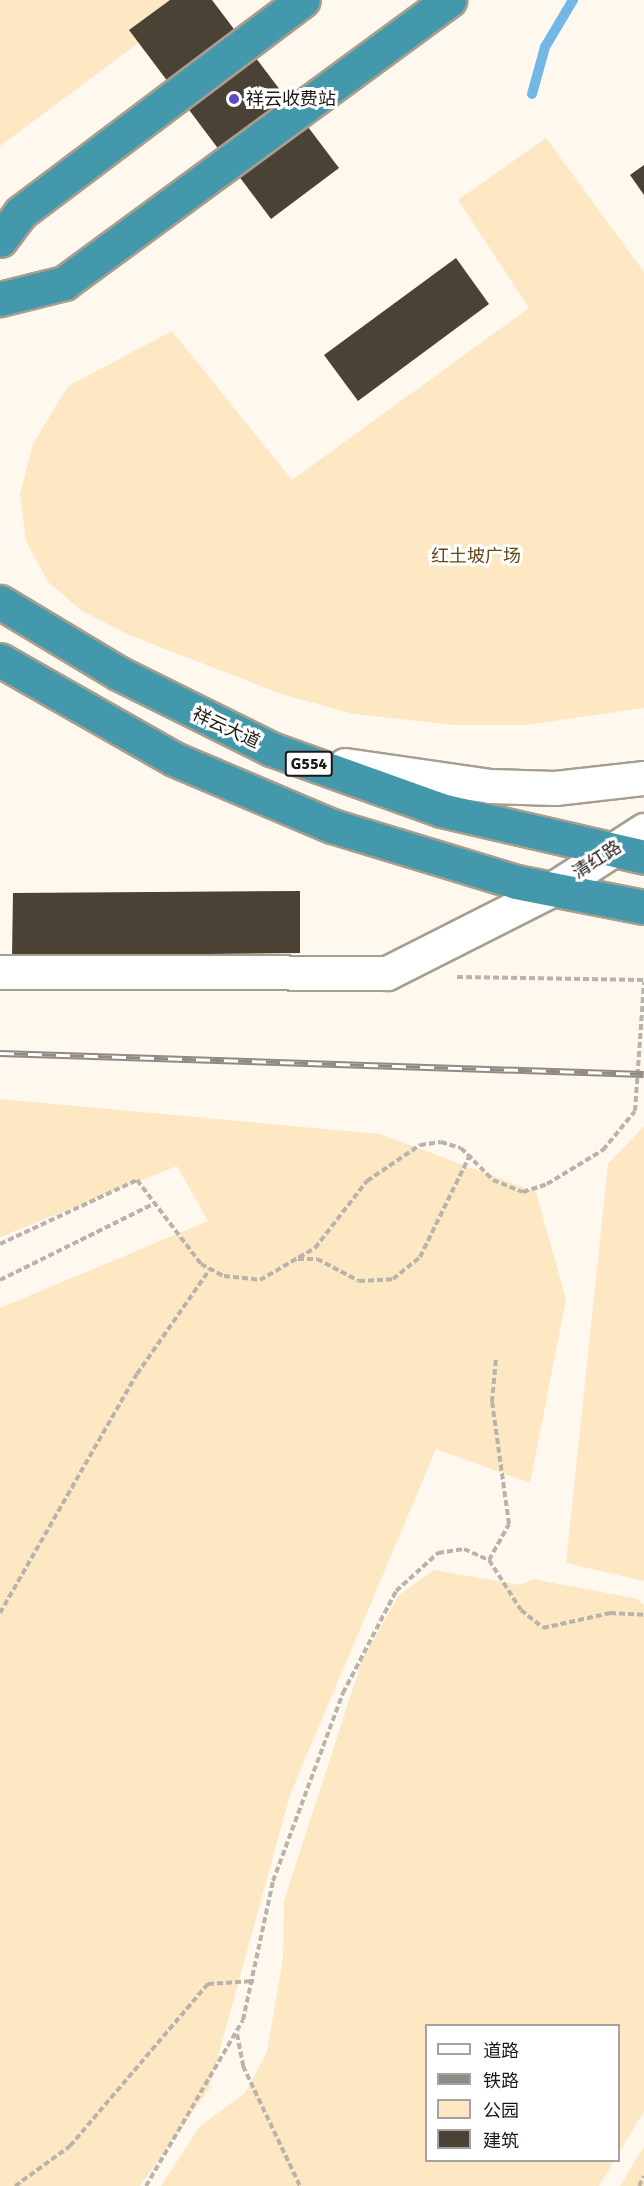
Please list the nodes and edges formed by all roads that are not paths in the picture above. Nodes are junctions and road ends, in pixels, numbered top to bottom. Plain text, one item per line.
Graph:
1 (303, 0) edge
2 (449, 0) edge
3 (0, 240) edge
4 (0, 299) edge
5 (0, 602) edge
6 (0, 660) edge
7 (271, 749) junction
8 (644, 778) edge
9 (644, 830) edge
10 (611, 851) junction
11 (644, 858) edge
12 (551, 890) junction
13 (644, 908) edge
14 (0, 972) edge

1 - 3 highway
2 - 4 highway
5 - 7 highway, 祥云大道 / G554
6 - 12 highway
7 - 8 street
7 - 10 highway, 祥云大道 / G554
9 - 10 street, 清红路
10 - 11 highway, 祥云大道 / G554
10 - 12 street, 清红路
12 - 13 highway
12 - 14 street, 清红路

